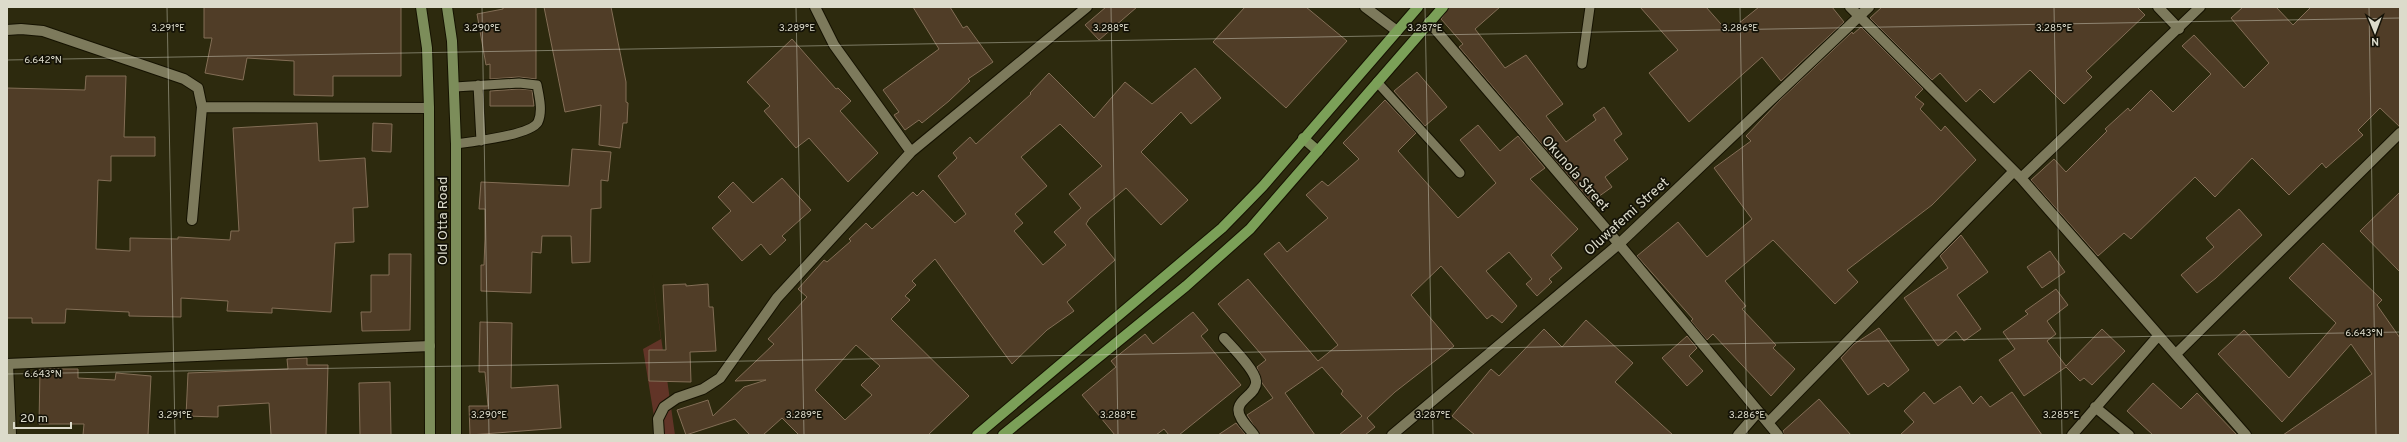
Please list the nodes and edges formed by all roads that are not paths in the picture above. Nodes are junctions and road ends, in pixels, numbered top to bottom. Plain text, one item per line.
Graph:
1 (422, 7) edge
2 (447, 7) edge
3 (815, 7) edge
4 (1087, 7) edge
5 (1365, 7) edge
6 (1418, 7) edge
7 (1443, 7) edge
8 (1590, 7) edge
9 (1850, 7) edge
10 (1869, 7) edge
11 (2158, 7) edge
12 (2200, 7) edge
13 (1859, 18) junction
14 (1429, 22) junction
15 (2179, 29) junction
16 (7, 30) edge
17 (1397, 31) junction
18 (1582, 64) dead end
19 (1377, 82) junction
20 (478, 85) junction
21 (455, 87) junction
22 (202, 107) junction
23 (429, 108) junction
24 (2400, 133) edge
25 (1303, 138) junction
26 (481, 141) junction
27 (456, 144) junction
28 (911, 152) junction
29 (1318, 152) junction
30 (1460, 173) dead end
31 (2017, 175) junction
32 (192, 220) dead end
33 (1619, 244) junction
34 (2158, 336) junction
35 (1224, 338) dead end
36 (430, 346) junction
37 (2176, 354) junction
38 (8, 364) edge
39 (2095, 407) junction
40 (1758, 412) junction
41 (1768, 423) junction
42 (11, 435) edge
43 (430, 435) edge
44 (456, 435) edge
45 (659, 435) edge
46 (977, 435) edge
47 (1003, 435) edge
48 (1254, 435) edge
49 (1392, 435) edge
50 (1738, 435) edge
51 (1778, 435) edge
52 (2072, 435) edge
53 (2129, 435) edge
54 (2246, 435) edge

1 - 23 main road, Old Otta Road
2 - 21 main road, Old Otta Road
3 - 28 street
4 - 28 street
5 - 17 street
6 - 17 main road
7 - 14 main road
8 - 18 lane
9 - 13 street
10 - 13 street, Oluwafemi Street
11 - 15 street
12 - 15 street
13 - 31 street
13 - 33 street, Oluwafemi Street
14 - 19 main road
14 - 33 street, Okunola Street
15 - 31 street
16 - 22 street
17 - 25 main road
19 - 29 main road
19 - 30 lane
20 - 21 lane
20 - 26 lane
20 - 26 lane
21 - 27 main road, Old Otta Road
22 - 23 street
22 - 32 street
23 - 36 main road, Old Otta Road
24 - 37 street
25 - 29 main road
25 - 46 main road
26 - 27 lane
27 - 44 main road, Old Otta Road
28 - 45 street
29 - 47 main road
31 - 34 street
31 - 41 street
33 - 40 street, Okunola Street
33 - 49 street, Oluwafemi Street
34 - 37 street
34 - 39 street
35 - 48 street
36 - 38 street
36 - 43 main road, Old Otta Road
37 - 54 street
38 - 42 street
39 - 52 street
39 - 53 street
40 - 41 street, Okunola Street
40 - 50 street
41 - 51 street, Okunola Street

